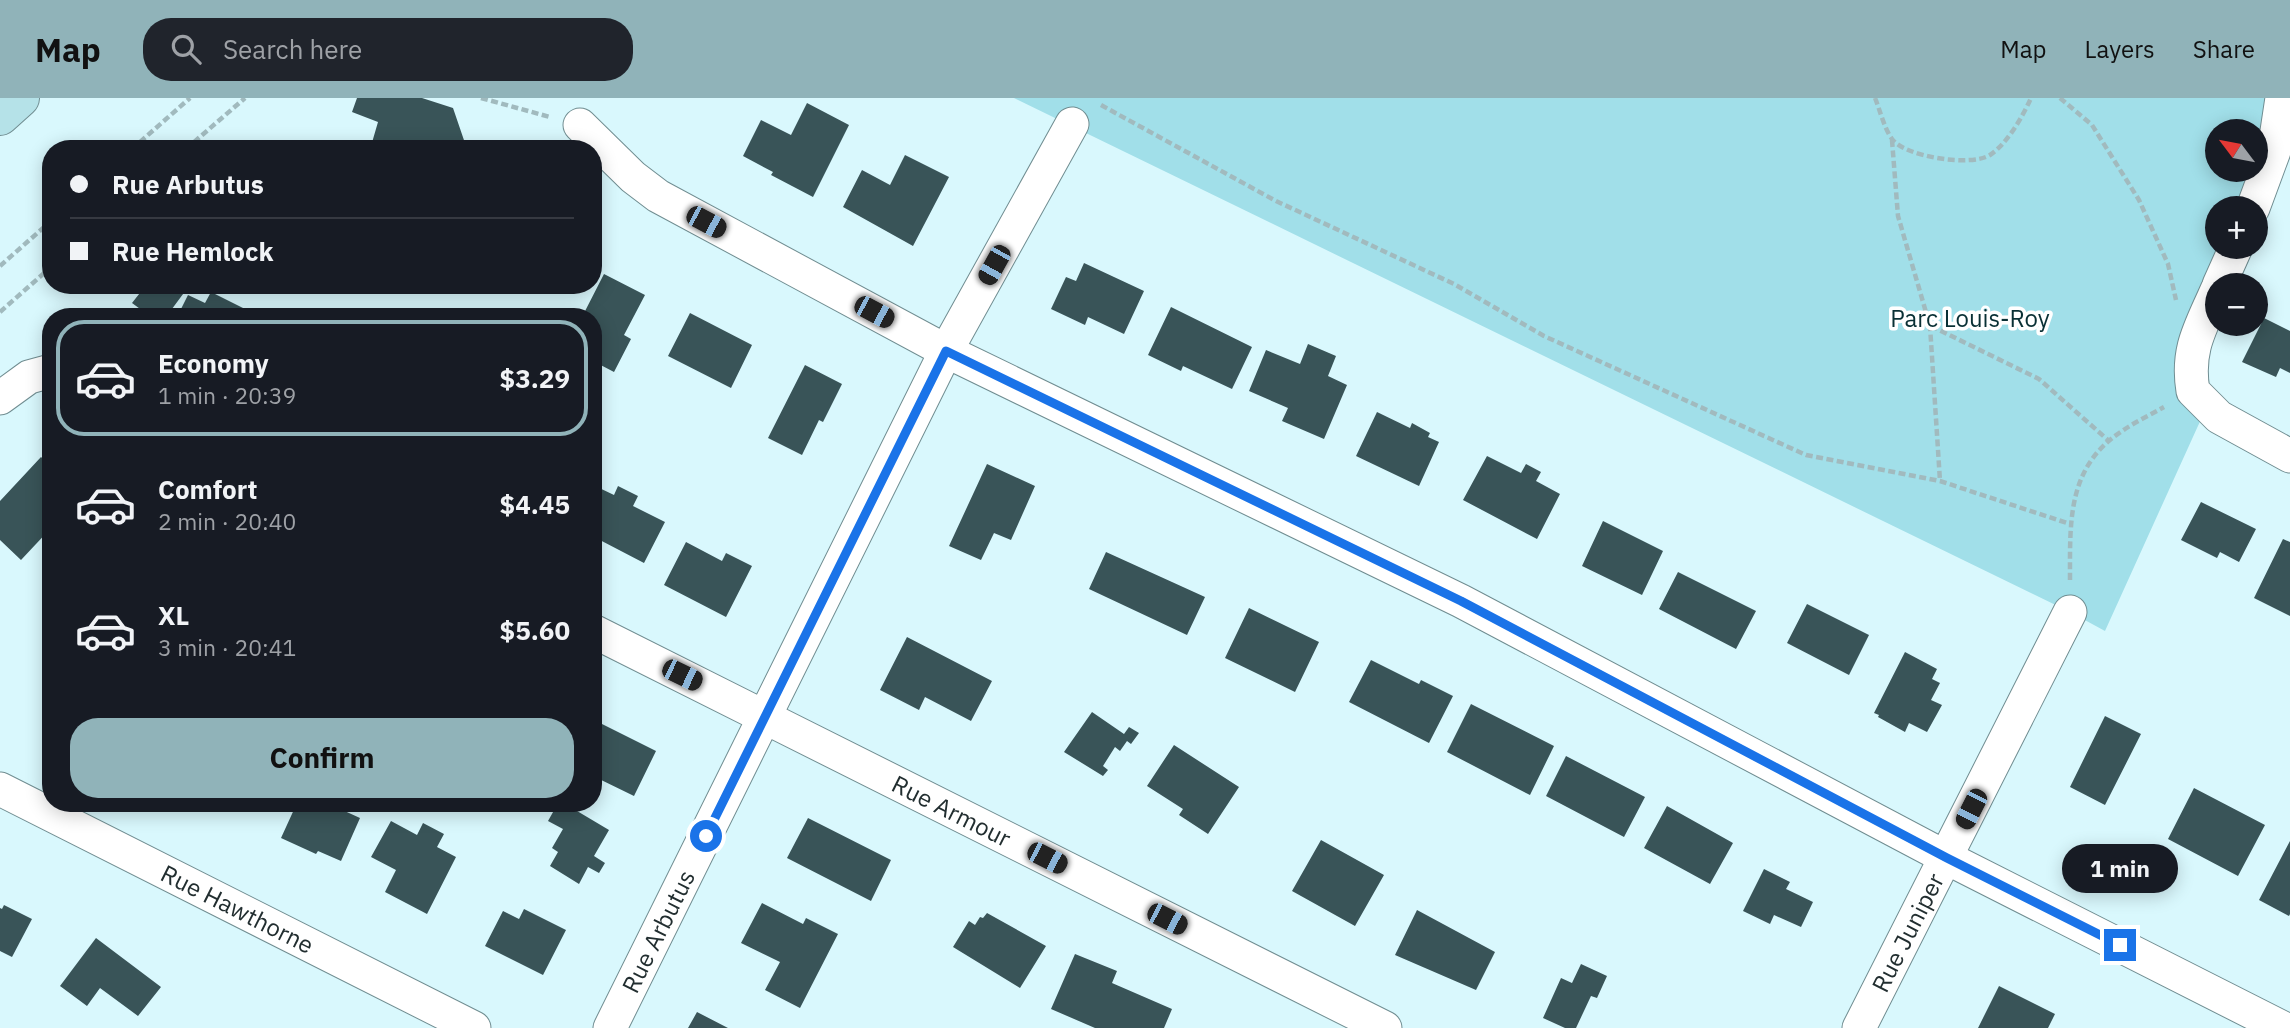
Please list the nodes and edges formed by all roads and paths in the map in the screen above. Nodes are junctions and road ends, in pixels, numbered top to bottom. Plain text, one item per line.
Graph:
1 (20, 98) edge
2 (190, 98) edge
3 (244, 98) edge
4 (481, 98) edge
5 (1875, 98) edge
6 (2031, 98) edge
7 (2060, 98) edge
8 (2282, 98) edge
9 (1100, 104) dead end
10 (0, 116) edge
11 (1072, 124) dead end
12 (580, 125) joint
13 (142, 140) edge
14 (196, 140) edge
15 (595, 140) edge
16 (1892, 140) junction
17 (602, 147) edge
18 (2257, 196) edge
19 (42, 229) edge
20 (0, 266) edge
21 (42, 275) edge
22 (0, 312) edge
23 (2205, 317) edge
24 (1930, 326) junction
25 (2195, 340) junction
26 (946, 351) junction
27 (42, 373) edge
28 (2193, 391) junction
29 (0, 398) edge
30 (2109, 441) junction
31 (2290, 456) edge
32 (1940, 481) junction
33 (2070, 524) junction
34 (2070, 612) joint
35 (602, 635) edge
36 (766, 717) junction
37 (0, 789) edge
38 (42, 810) edge
39 (46, 812) edge
40 (1947, 858) junction
41 (474, 1028) edge
42 (610, 1028) edge
43 (1385, 1028) edge
44 (1859, 1028) edge
45 (2283, 1028) edge

1 - 10 main road
2 - 13 path
3 - 14 path
4 - 12 path
5 - 16 path
6 - 16 path
7 - 25 path
8 - 18 street
9 - 32 path
11 - 26 street, Rue Arbutus
12 - 15 street
16 - 24 path
17 - 26 street
19 - 20 path
21 - 22 path
23 - 25 street
24 - 30 path
24 - 32 path
25 - 28 street
26 - 36 street, Rue Arbutus
26 - 40 street
27 - 29 street
28 - 30 path
28 - 31 street
30 - 33 path
32 - 33 path
33 - 34 path
34 - 40 street, Rue Juniper
35 - 36 street, Rue Armour
36 - 42 street, Rue Arbutus
36 - 43 street, Rue Armour
37 - 38 street, Rue Hawthorne
39 - 41 street, Rue Hawthorne
40 - 44 street, Rue Juniper
40 - 45 street

